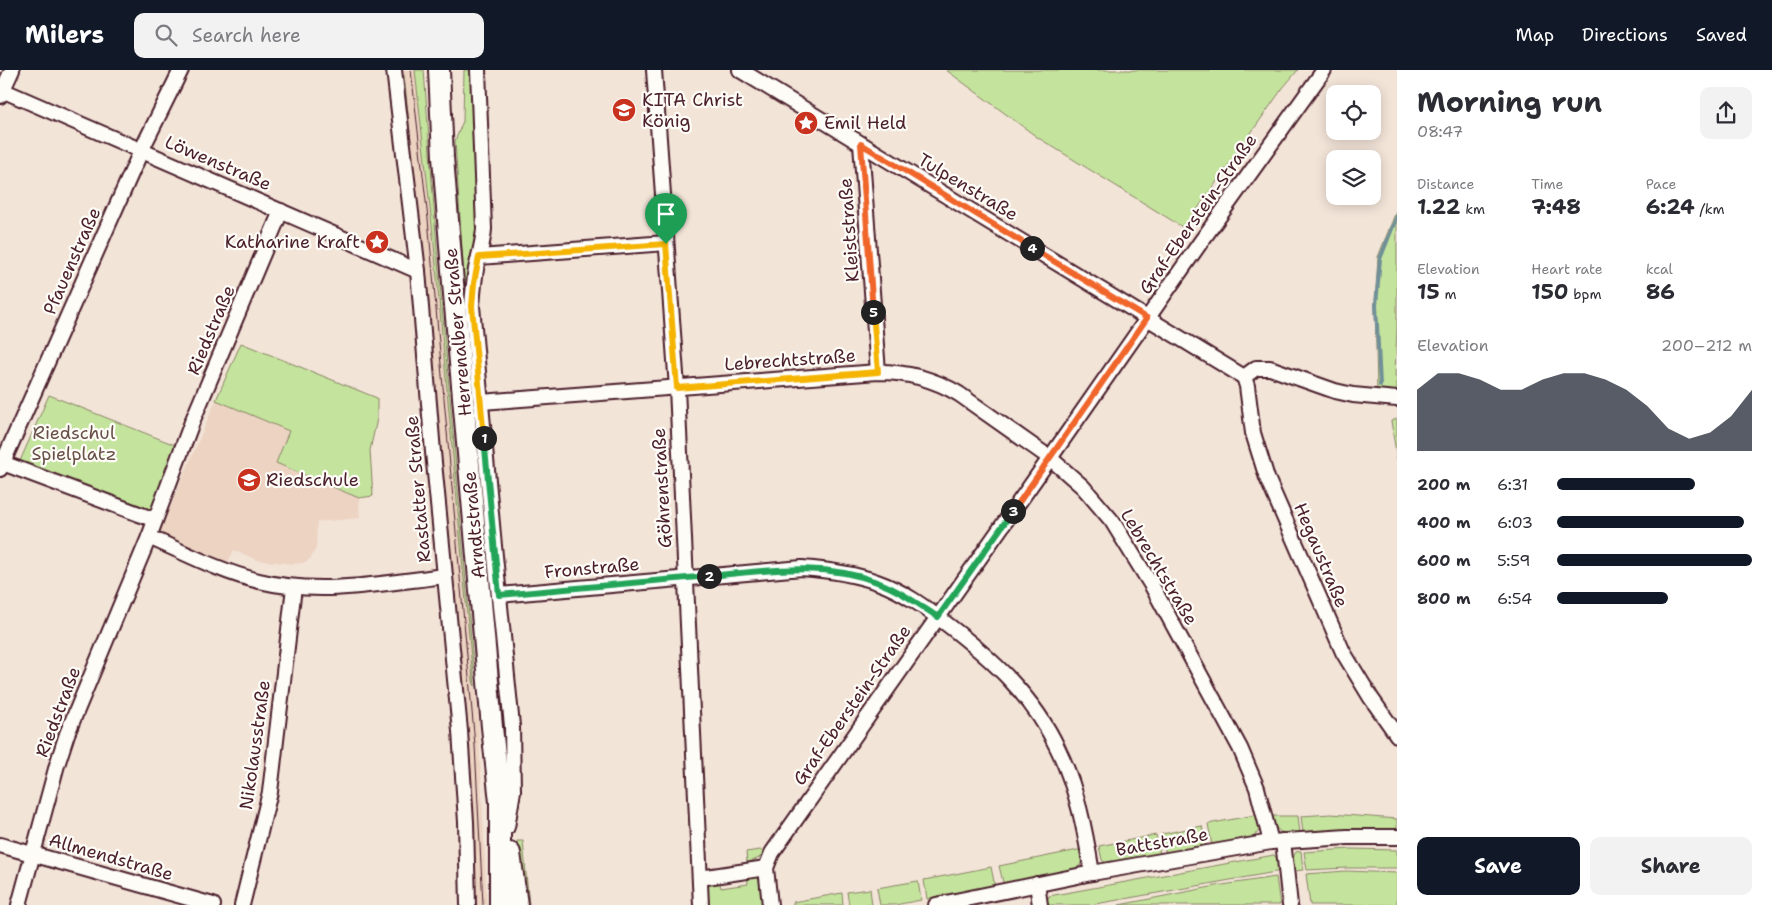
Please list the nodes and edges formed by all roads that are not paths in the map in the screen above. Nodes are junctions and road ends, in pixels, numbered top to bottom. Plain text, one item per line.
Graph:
1 (12, 70) edge
2 (181, 70) edge
3 (394, 70) edge
4 (439, 70) edge
5 (478, 70) edge
6 (654, 70) edge
7 (740, 70) edge
8 (1324, 70) edge
9 (1, 93) edge
10 (861, 144) junction
11 (141, 151) junction
12 (282, 211) junction
13 (666, 244) junction
14 (479, 257) junction
15 (418, 271) junction
16 (1147, 318) junction
17 (878, 372) junction
18 (1244, 376) junction
19 (677, 388) junction
20 (1397, 399) edge
21 (481, 402) junction
22 (1050, 458) junction
23 (1, 464) edge
24 (156, 520) junction
25 (149, 537) junction
26 (445, 576) junction
27 (686, 578) junction
28 (294, 587) junction
29 (499, 595) junction
30 (938, 617) junction
31 (1397, 735) edge
32 (500, 802) junction
33 (507, 828) junction
34 (1397, 837) edge
35 (1277, 841) junction
36 (0, 844) edge
37 (34, 854) junction
38 (766, 868) junction
39 (1092, 873) junction
40 (700, 878) junction
41 (1037, 884) junction
42 (19, 905) edge
43 (212, 905) edge
44 (242, 905) edge
45 (468, 905) edge
46 (500, 905) edge
47 (517, 905) edge
48 (702, 905) edge
49 (770, 905) edge
50 (936, 905) edge
51 (1040, 905) edge
52 (1290, 905) edge

1 - 9 street
2 - 11 street, Pfauenstraße
3 - 15 street, Rastatter Straße
4 - 32 main road, Herrenalber Straße
5 - 14 street, Arndtstraße
6 - 13 street, Göhrenstraße
7 - 10 street, Tulpenstraße
8 - 16 street, Graf-Eberstein-Straße
9 - 11 street, Löwenstraße
10 - 16 street, Tulpenstraße
10 - 17 street, Kleiststraße
11 - 12 street, Löwenstraße
11 - 23 street, Pfauenstraße
12 - 15 street, Löwenstraße
12 - 24 street, Riedstraße
13 - 14 street
13 - 19 street, Göhrenstraße
14 - 21 street, Arndtstraße
15 - 26 street, Rastatter Straße
16 - 18 street, Tulpenstraße
16 - 22 street, Graf-Eberstein-Straße
17 - 19 street, Lebrechtstraße
17 - 22 street, Lebrechtstraße
18 - 20 street
18 - 31 street, Hegaustraße
19 - 21 street, Lebrechtstraße
19 - 27 street, Göhrenstraße
21 - 29 street, Arndtstraße
22 - 30 street, Graf-Eberstein-Straße
22 - 35 street, Lebrechtstraße
23 - 24 street
24 - 25 street, Riedstraße
25 - 28 street
25 - 37 street, Riedstraße
26 - 28 street
26 - 45 street, Rastatter Straße
27 - 29 street, Fronstraße
27 - 30 street, Fronstraße
27 - 40 street, Göhrenstraße
28 - 44 street, Nikolausstraße
29 - 33 street, Arndtstraße
30 - 38 street, Graf-Eberstein-Straße
30 - 39 street, Fronstraße
32 - 33 main road, Herrenalber Straße
32 - 46 main road, Herrenalber Straße
33 - 47 main road, Herrenalber Straße
34 - 35 street, Battstraße
35 - 39 street, Battstraße
35 - 52 street, Lebrechtstraße
36 - 37 street, Allmendstraße
37 - 42 street, Riedstraße
37 - 43 street, Allmendstraße
38 - 40 street
38 - 49 street
39 - 41 street, Battstraße
40 - 48 street, Göhrenstraße
41 - 50 street, Battstraße
41 - 51 street

